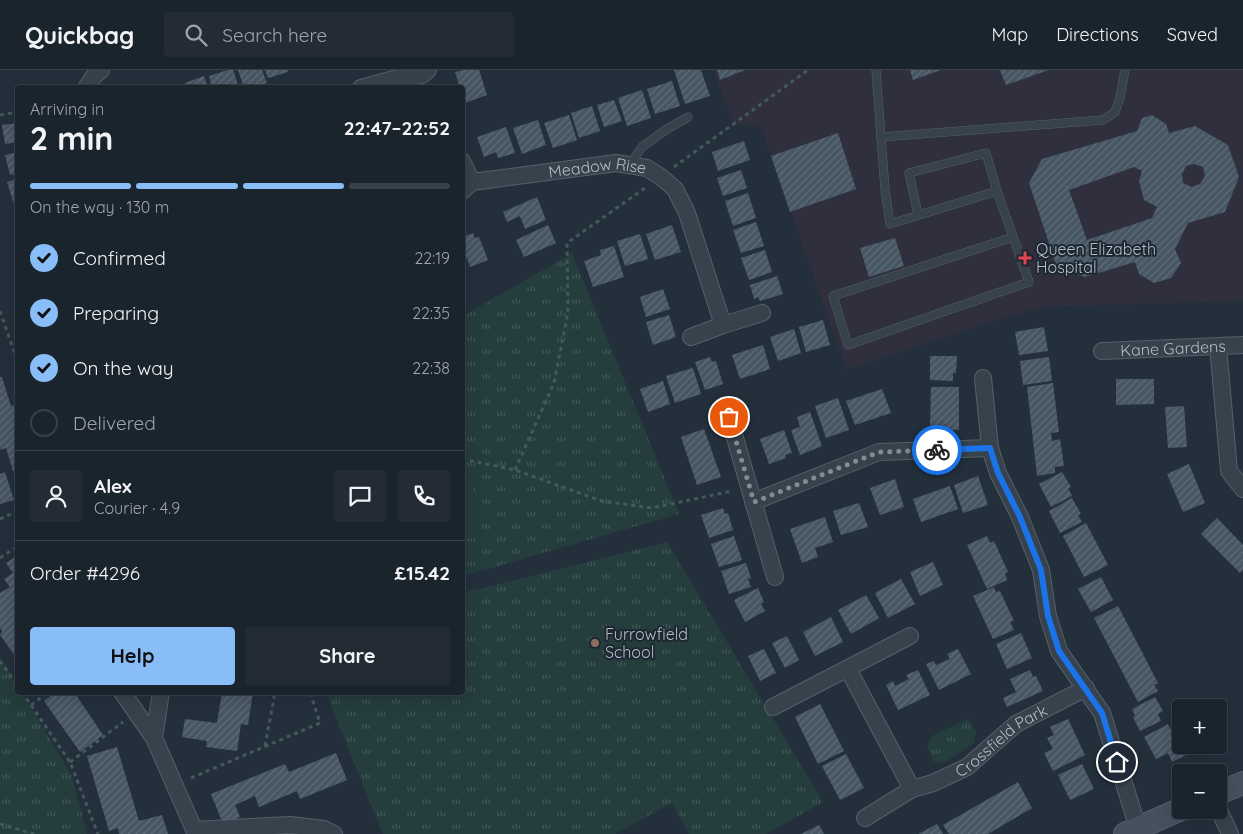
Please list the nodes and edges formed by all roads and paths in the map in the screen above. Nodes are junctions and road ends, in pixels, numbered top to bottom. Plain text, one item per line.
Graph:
1 (101, 70) edge
2 (808, 70) edge
3 (876, 70) edge
4 (1124, 70) edge
5 (426, 77) edge
6 (88, 85) edge
7 (372, 85) edge
8 (15, 112) edge
9 (0, 115) edge
10 (688, 117) dead end
11 (881, 137) junction
12 (630, 164) junction
13 (661, 176) junction
14 (467, 187) edge
15 (997, 191) junction
16 (918, 215) junction
17 (1013, 237) junction
18 (0, 311) edge
19 (762, 313) dead end
20 (723, 325) junction
21 (692, 337) dead end
22 (1243, 345) edge
23 (1218, 346) junction
24 (1102, 351) dead end
25 (15, 355) edge
26 (983, 378) dead end
27 (729, 417) dead end
28 (990, 448) junction
29 (465, 460) edge
30 (516, 470) junction
31 (1243, 489) edge
32 (751, 494) junction
33 (15, 513) edge
34 (0, 519) edge
35 (15, 548) edge
36 (0, 558) edge
37 (775, 578) dead end
38 (910, 636) dead end
39 (0, 661) edge
40 (848, 669) junction
41 (15, 682) edge
42 (1086, 688) junction
43 (24, 695) edge
44 (45, 695) edge
45 (124, 695) edge
46 (161, 695) edge
47 (274, 695) edge
48 (311, 695) edge
49 (31, 705) junction
50 (773, 707) dead end
51 (136, 713) junction
52 (154, 738) junction
53 (265, 746) junction
54 (70, 762) junction
55 (1243, 783) edge
56 (174, 786) junction
57 (912, 790) junction
58 (1227, 790) edge
59 (1172, 814) edge
60 (865, 818) dead end
61 (1223, 819) edge
62 (0, 824) edge
63 (1131, 831) edge
64 (195, 832) edge
65 (34, 834) edge
66 (98, 834) edge
67 (334, 834) edge
68 (1230, 834) edge

1 - 6 street
2 - 13 path
3 - 11 lane
4 - 11 lane
5 - 7 street
8 - 9 path
10 - 12 lane
11 - 16 lane
12 - 13 street, Meadow Rise
12 - 14 street, Meadow Rise
13 - 20 street, Meadow Rise
13 - 30 path
15 - 16 lane
15 - 16 lane
15 - 17 lane
17 - 17 lane
18 - 25 path
19 - 20 street
20 - 21 street
22 - 23 street, Kane Gardens
23 - 24 street, Kane Gardens
23 - 31 street
26 - 28 street
27 - 32 street
28 - 32 street
28 - 42 street
29 - 30 path
30 - 32 path
32 - 37 street
33 - 34 path
35 - 36 path
38 - 40 street
39 - 41 path
40 - 50 street
40 - 57 street
42 - 57 street, Crossfield Park
42 - 63 street
43 - 49 path
44 - 49 path
45 - 51 street
46 - 52 street
47 - 53 path
48 - 53 path
49 - 54 path
51 - 52 street
51 - 54 path
52 - 56 street
53 - 56 path
54 - 66 path
55 - 58 street
56 - 64 street
57 - 60 street, Crossfield Park
59 - 63 street
61 - 68 street
62 - 65 path
64 - 67 street

